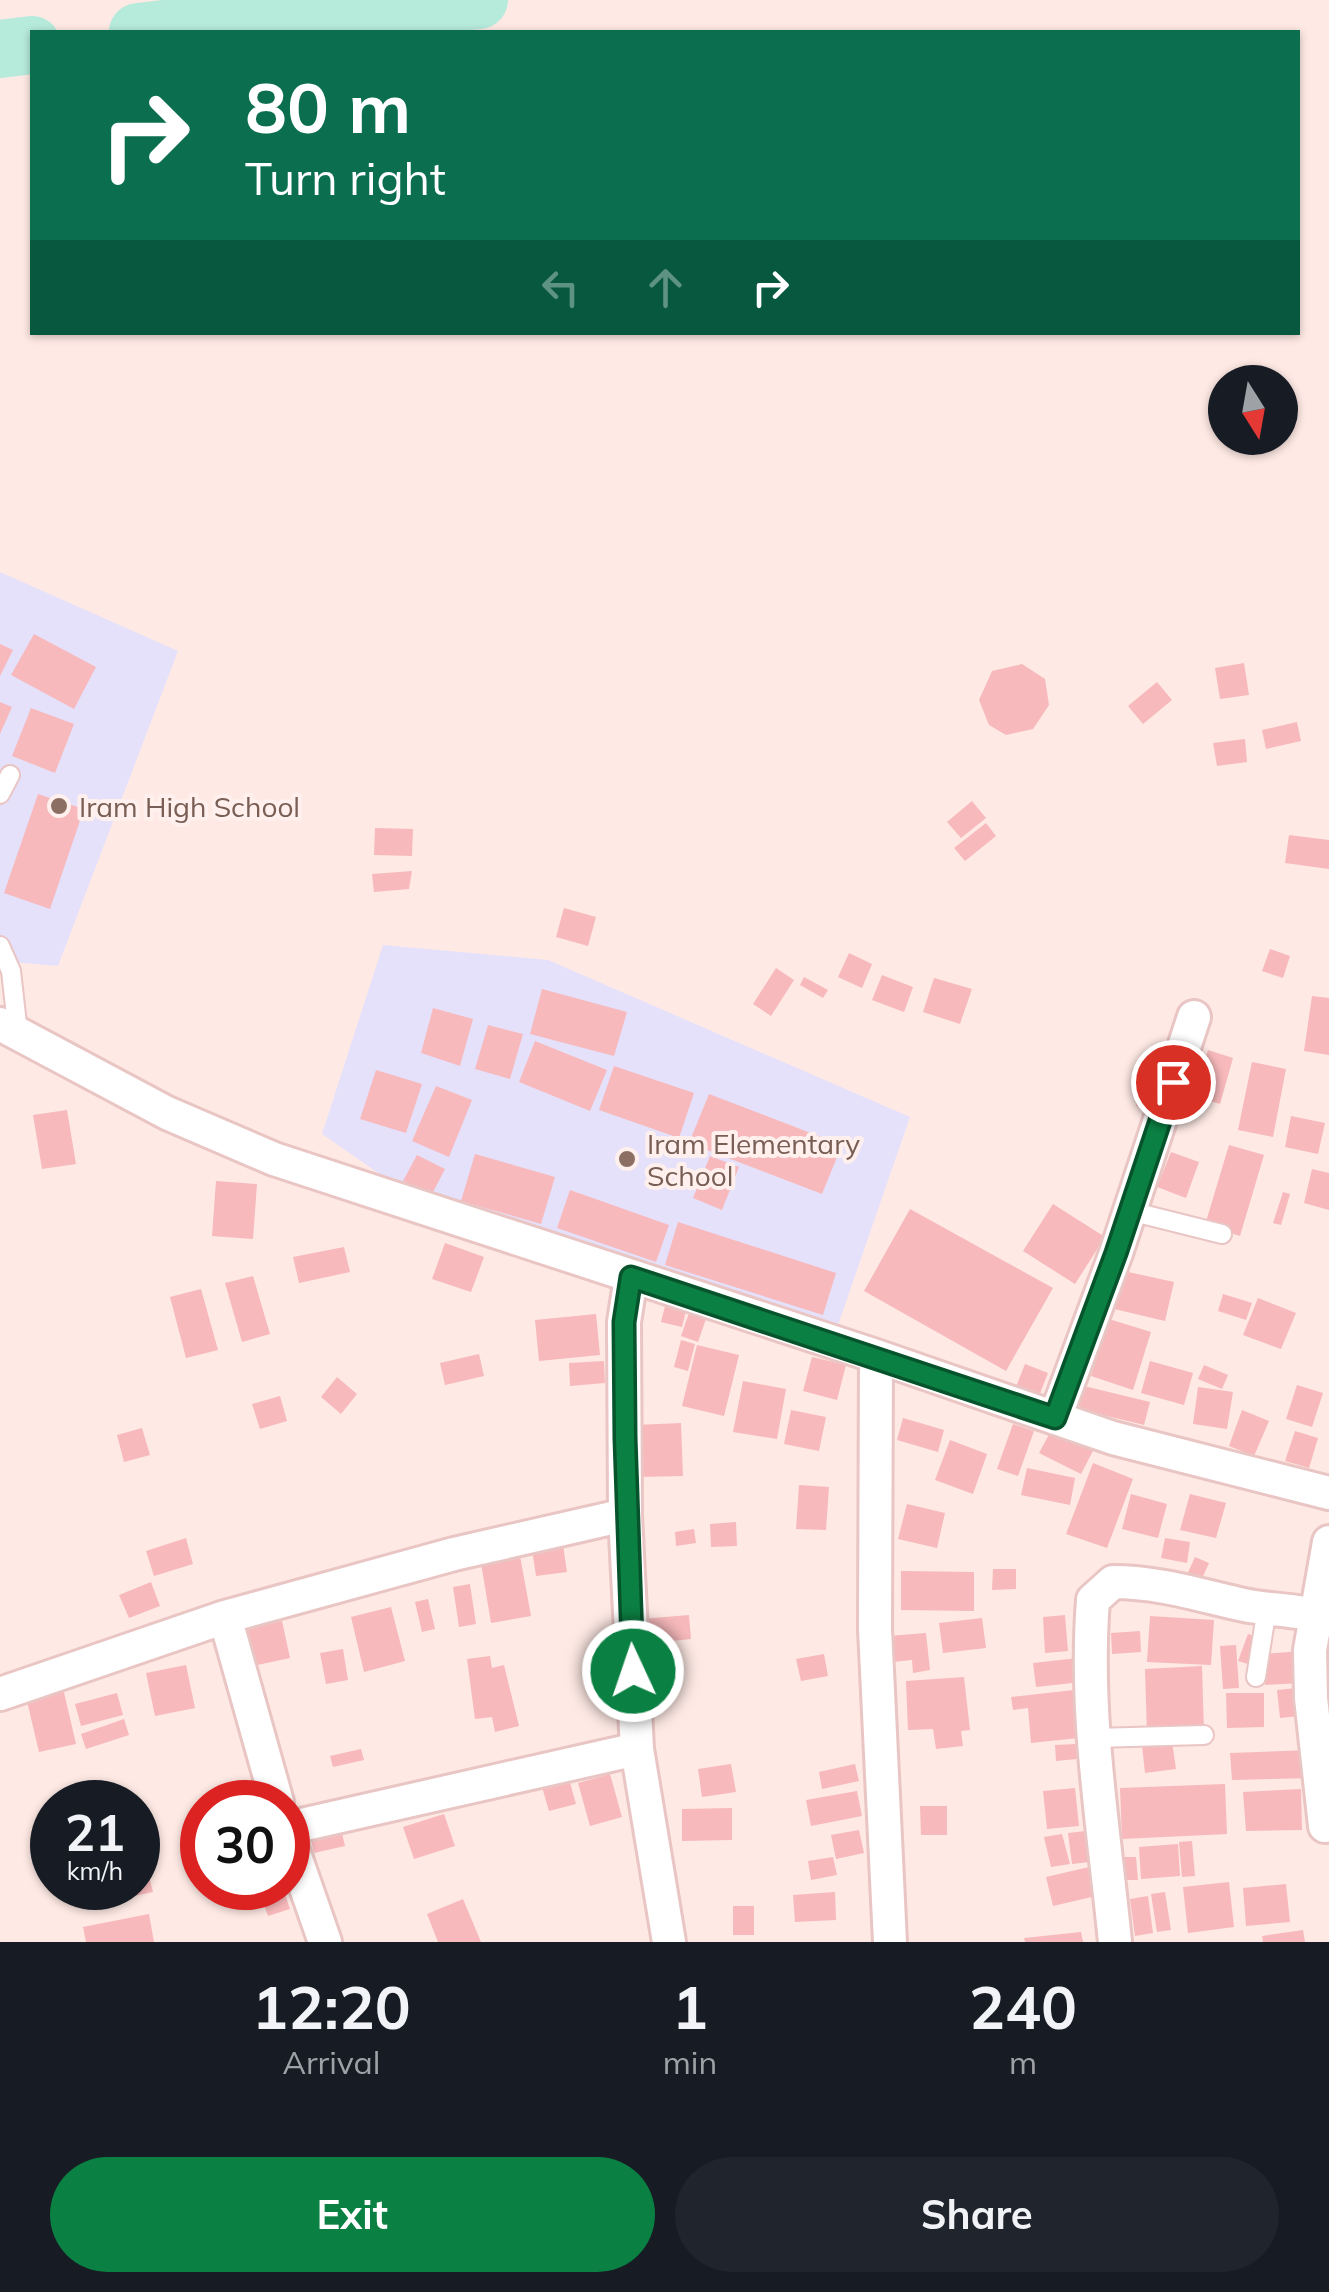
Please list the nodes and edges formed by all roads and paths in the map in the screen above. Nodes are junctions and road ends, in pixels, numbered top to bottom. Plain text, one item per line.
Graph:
1 (10, 775) dead end
2 (0, 794) edge
3 (0, 946) edge
4 (1194, 1017) dead end
5 (9, 1028) edge
6 (1130, 1211) junction
7 (1222, 1234) dead end
8 (631, 1277) junction
9 (876, 1356) junction
10 (1055, 1418) junction
11 (1329, 1493) edge
12 (625, 1515) junction
13 (1329, 1542) edge
14 (1266, 1608) junction
15 (1322, 1617) edge
16 (225, 1618) junction
17 (1256, 1677) dead end
18 (0, 1694) edge
19 (1204, 1735) dead end
20 (1094, 1738) junction
21 (638, 1749) junction
22 (272, 1780) edge
23 (310, 1823) edge
24 (1325, 1826) dead end
25 (310, 1899) edge
26 (325, 1942) edge
27 (669, 1942) edge
28 (890, 1942) edge
29 (1116, 1942) edge

1 - 2 lane
3 - 5 lane
4 - 6 street
5 - 8 street
6 - 7 lane
6 - 10 street
8 - 9 street
8 - 12 street
9 - 10 street
9 - 28 street
10 - 11 street
12 - 16 street
12 - 21 street
13 - 15 street
14 - 15 street
14 - 17 lane
14 - 20 street
15 - 24 street
16 - 18 street
16 - 22 street
19 - 20 lane
20 - 29 street
21 - 23 street
21 - 27 street
25 - 26 street

